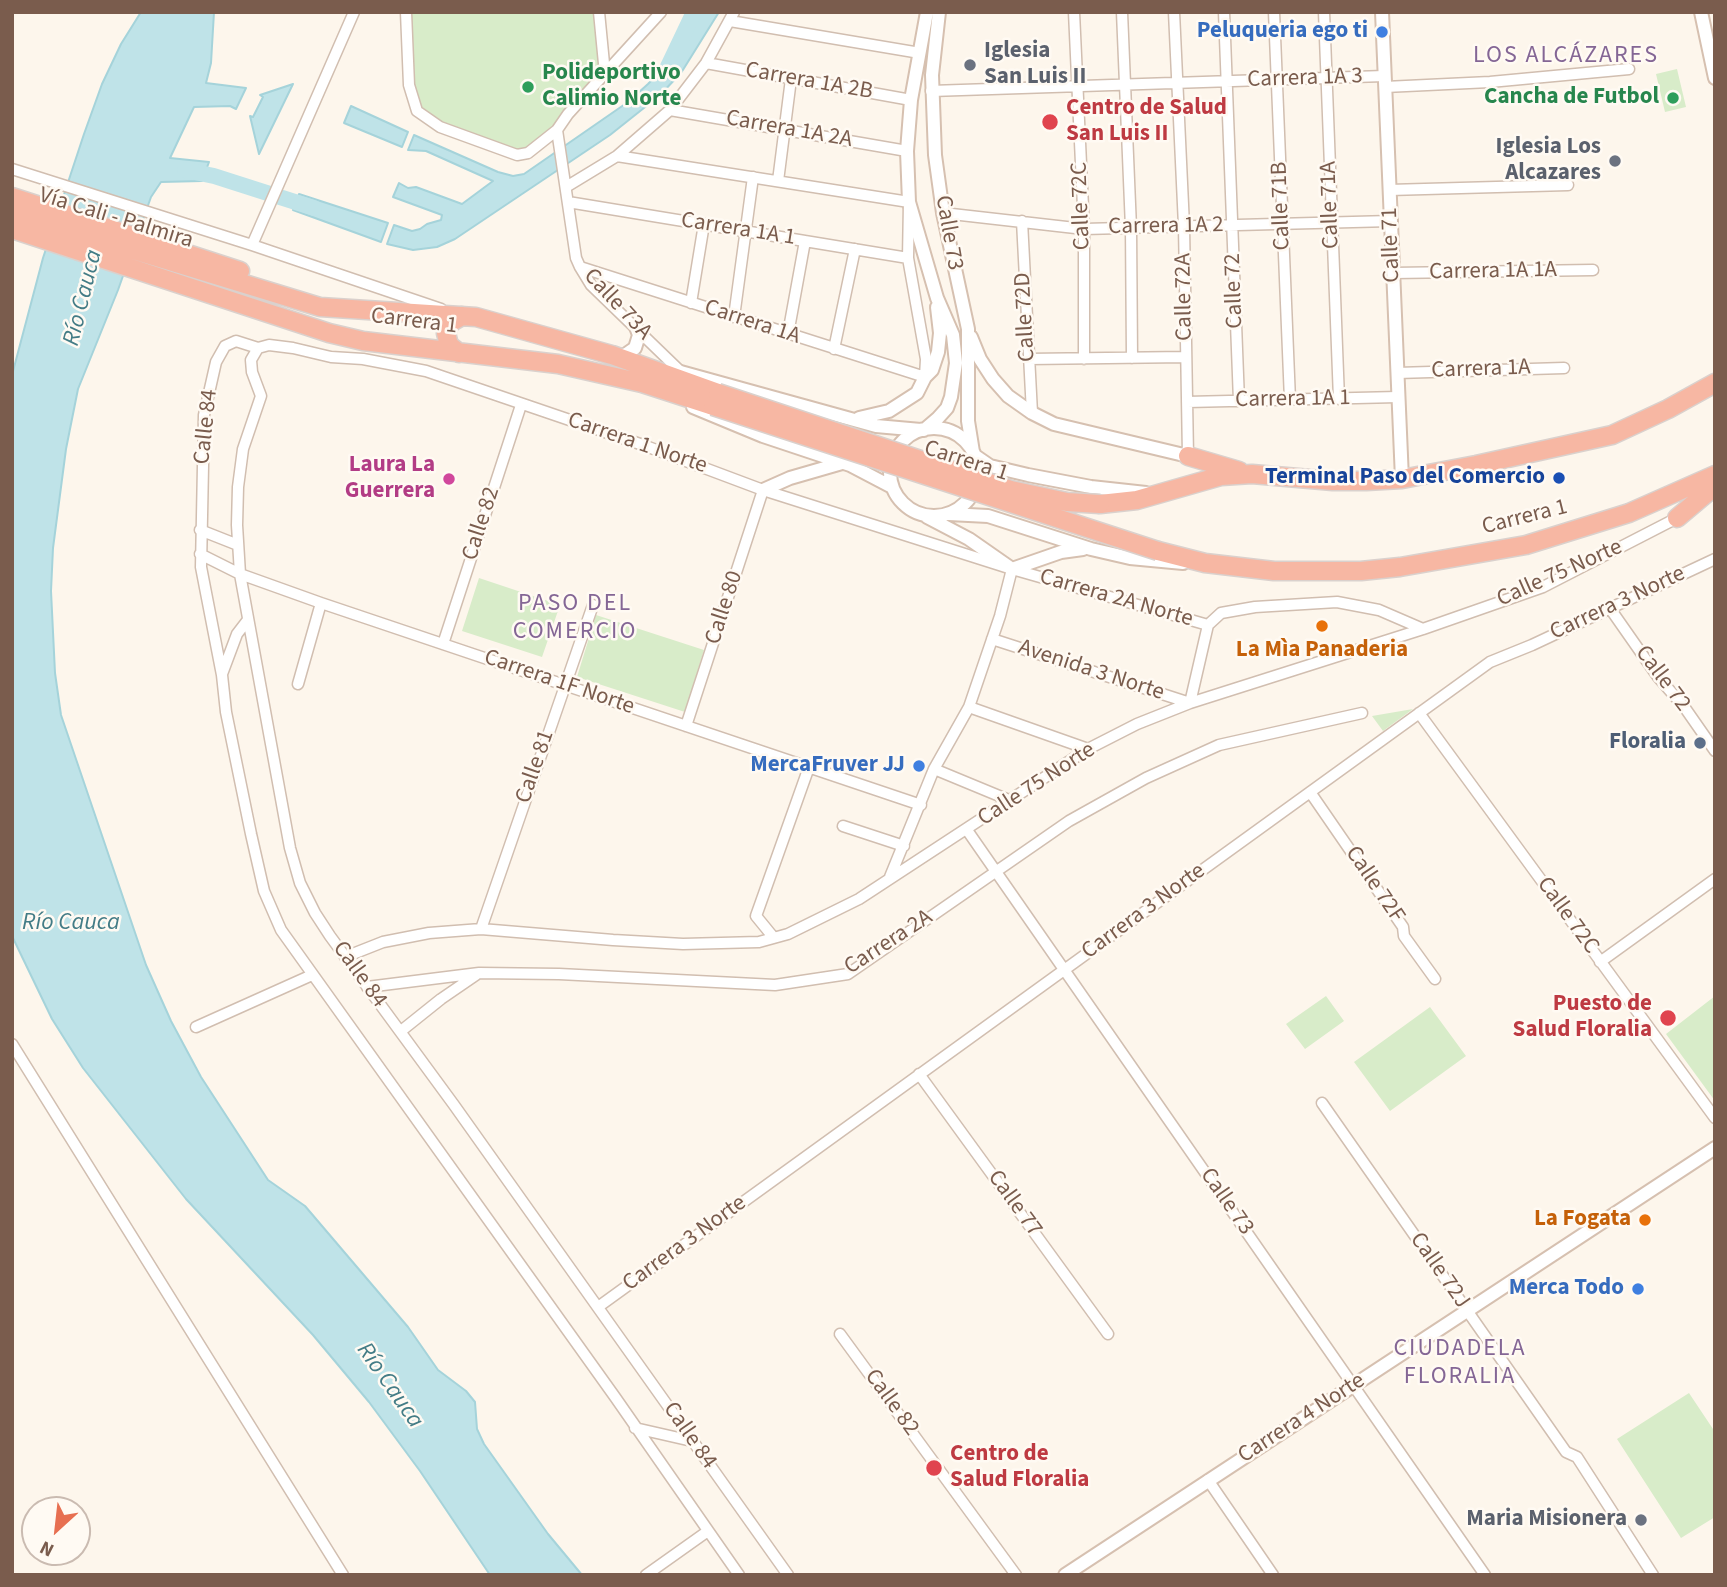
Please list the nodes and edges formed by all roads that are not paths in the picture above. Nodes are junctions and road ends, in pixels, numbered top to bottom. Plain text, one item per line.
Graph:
1 (354, 12) edge
2 (406, 12) edge
3 (599, 12) edge
4 (661, 12) edge
5 (927, 12) edge
6 (939, 12) edge
7 (1074, 12) edge
8 (1122, 12) edge
9 (1174, 12) edge
10 (1224, 12) edge
11 (1274, 12) edge
12 (1324, 12) edge
13 (1382, 12) edge
14 (1701, 12) edge
15 (732, 17) edge
16 (920, 53) junction
17 (706, 63) junction
18 (1629, 69) dead end
19 (605, 74) junction
20 (1327, 78) junction
21 (1715, 78) edge
22 (791, 79) junction
23 (1277, 80) junction
24 (1385, 81) junction
25 (1227, 82) junction
26 (1177, 83) junction
27 (1125, 84) junction
28 (1077, 86) junction
29 (932, 90) junction
30 (911, 100) junction
31 (670, 110) junction
32 (557, 130) junction
33 (784, 130) junction
34 (907, 151) junction
35 (617, 156) junction
36 (12, 169) edge
37 (753, 177) junction
38 (778, 181) junction
39 (1568, 185) dead end
40 (566, 187) junction
41 (1389, 190) junction
42 (12, 197) edge
43 (568, 202) junction
44 (909, 202) junction
45 (12, 213) edge
46 (943, 213) junction
47 (1021, 221) junction
48 (1391, 221) junction
49 (1332, 222) junction
50 (704, 224) junction
51 (1283, 224) junction
52 (1232, 225) junction
53 (1184, 226) junction
54 (1131, 228) junction
55 (12, 229) edge
56 (1084, 229) junction
57 (746, 231) junction
58 (805, 241) junction
59 (252, 245) junction
60 (855, 249) junction
61 (908, 258) junction
62 (205, 266) junction
63 (580, 267) junction
64 (1593, 270) dead end
65 (1393, 273) junction
66 (201, 291) joint
67 (937, 298) junction
68 (691, 303) junction
69 (462, 316) junction
70 (734, 317) junction
71 (636, 327) junction
72 (968, 329) junction
73 (788, 334) junction
74 (258, 348) junction
75 (834, 349) junction
76 (459, 353) junction
77 (612, 355) junction
78 (1186, 357) junction
79 (1132, 358) junction
80 (1028, 359) junction
81 (1084, 359) junction
82 (1564, 368) dead end
83 (681, 372) junction
84 (1397, 373) junction
85 (925, 377) junction
86 (642, 383) junction
87 (1715, 383) edge
88 (1398, 397) junction
89 (1339, 399) junction
90 (716, 400) junction
91 (1290, 400) junction
92 (1239, 401) junction
93 (1187, 402) junction
94 (521, 405) junction
95 (1032, 413) junction
96 (848, 417) junction
97 (922, 430) junction
98 (973, 453) junction
99 (1188, 456) junction
100 (844, 463) junction
101 (1252, 474) junction
102 (1715, 475) edge
103 (1402, 479) junction
104 (1715, 486) edge
105 (892, 487) junction
106 (763, 489) junction
107 (1156, 495) junction
108 (1715, 499) edge
109 (949, 514) junction
110 (923, 515) junction
111 (1677, 518) junction
112 (200, 530) junction
113 (238, 545) junction
114 (1091, 549) junction
115 (200, 554) junction
116 (1715, 558) edge
117 (1205, 564) junction
118 (1012, 569) junction
119 (240, 574) junction
120 (321, 603) junction
121 (593, 605) dead end
122 (1609, 607) junction
123 (247, 621) junction
124 (1208, 625) junction
125 (1423, 629) junction
126 (992, 639) junction
127 (443, 644) junction
128 (222, 675) junction
129 (298, 684) dead end
130 (564, 685) junction
131 (1190, 703) junction
132 (969, 707) junction
133 (1362, 713) dead end
134 (1419, 713) junction
135 (686, 726) junction
136 (1088, 749) junction
137 (1715, 751) edge
138 (809, 767) junction
139 (934, 769) junction
140 (1310, 792) junction
141 (1009, 800) junction
142 (920, 805) junction
143 (843, 826) dead end
144 (967, 830) junction
145 (904, 846) junction
146 (996, 872) junction
147 (890, 877) junction
148 (1715, 879) edge
149 (481, 929) junction
150 (774, 938) junction
151 (345, 957) junction
152 (1600, 961) junction
153 (1065, 970) junction
154 (479, 973) junction
155 (312, 975) junction
156 (1435, 979) dead end
157 (367, 987) junction
158 (196, 1027) dead end
159 (401, 1031) junction
160 (12, 1044) edge
161 (919, 1074) junction
162 (1322, 1103) dead end
163 (1715, 1118) edge
164 (1715, 1148) edge
165 (598, 1307) junction
166 (1467, 1311) junction
167 (840, 1334) dead end
168 (1108, 1334) dead end
169 (1353, 1385) junction
170 (635, 1429) junction
171 (692, 1441) junction
172 (1209, 1480) junction
173 (708, 1531) junction
174 (343, 1575) edge
175 (646, 1575) edge
176 (739, 1575) edge
177 (788, 1575) edge
178 (1016, 1575) edge
179 (1065, 1575) edge
180 (1273, 1575) edge
181 (1485, 1575) edge
182 (1653, 1575) edge

1 - 59 street
2 - 32 street
3 - 19 street
4 - 19 street
5 - 16 street, Calle 73
6 - 29 street, Calle 73
7 - 28 street, Calle 72C
8 - 27 street
9 - 26 street, Calle 72A
10 - 25 street, Calle 72
11 - 23 street, Calle 71B
12 - 20 street, Calle 71A
13 - 24 street, Calle 71
14 - 21 street
15 - 16 street
15 - 17 street
16 - 30 street, Calle 73
17 - 22 street, Carrera 1A 2B
17 - 31 street
18 - 24 street, Carrera 1A 3
19 - 32 street
20 - 23 street, Carrera 1A 3
20 - 24 street, Carrera 1A 3
20 - 49 street, Calle 71A
22 - 30 street, Carrera 1A 2B
22 - 33 street
23 - 25 street, Carrera 1A 3
23 - 51 street, Calle 71B
24 - 41 street, Calle 71
25 - 26 street, Carrera 1A 3
25 - 52 street, Calle 72
26 - 27 street, Carrera 1A 3
26 - 53 street, Calle 72A
27 - 28 street, Carrera 1A 3
27 - 54 street
28 - 29 street, Carrera 1A 3
28 - 56 street, Calle 72C
29 - 46 street, Calle 73
30 - 34 street, Calle 73
31 - 33 street, Carrera 1A 2A
31 - 35 street
32 - 40 street, Calle 73A
33 - 34 street, Carrera 1A 2A
33 - 38 street
34 - 44 street, Calle 73
35 - 37 street
35 - 40 street
36 - 59 street, Carrera 1
37 - 38 street
37 - 57 street
38 - 44 street
39 - 41 street
40 - 43 street, Calle 73A
41 - 48 street, Calle 71
42 - 62 highway
43 - 50 street, Carrera 1A 1
43 - 63 street, Calle 73A
44 - 61 street
44 - 67 street, Calle 73
45 - 62 highway, Vía Cali - Palmira
46 - 47 street, Carrera 1A 2
46 - 72 street, Calle 73
47 - 56 street, Carrera 1A 2
47 - 80 street, Calle 72D
48 - 49 street, Carrera 1A 2
48 - 65 street, Calle 71
49 - 51 street, Carrera 1A 2
49 - 89 street, Calle 71A
50 - 57 street, Carrera 1A 1
50 - 68 street
51 - 52 street, Carrera 1A 2
51 - 91 street, Calle 71B
52 - 53 street, Carrera 1A 2
52 - 92 street, Calle 72
53 - 54 street, Carrera 1A 2
53 - 78 street, Calle 72A
54 - 56 street, Carrera 1A 2
54 - 79 street
55 - 66 highway, Vía Cali - Palmira
56 - 81 street, Calle 72C
57 - 58 street, Carrera 1A 1
57 - 70 street
58 - 60 street, Carrera 1A 1
58 - 73 street
59 - 69 street, Carrera 1
60 - 61 street, Carrera 1A 1
60 - 75 street
61 - 85 street
62 - 69 highway, Carrera 1
63 - 68 street, Carrera 1A
63 - 71 street, Calle 73A
64 - 65 street, Carrera 1A 1A
65 - 84 street, Calle 71
66 - 76 highway, Carrera 1
67 - 85 street
67 - 97 street, Calle 73
68 - 70 street, Carrera 1A
69 - 76 highway
69 - 77 highway, Carrera 1
70 - 73 street, Carrera 1A
71 - 77 street
71 - 83 street, Calle 73A
72 - 95 street
72 - 98 street, Calle 73
73 - 75 street, Carrera 1A
74 - 94 street, Carrera 1 Norte
74 - 112 street, Calle 84
74 - 113 street, Calle 84
75 - 85 street, Carrera 1A
76 - 86 highway, Carrera 1
77 - 83 street
77 - 90 highway, Carrera 1
78 - 79 street
78 - 93 street, Calle 72A
79 - 81 street
80 - 81 street
80 - 95 street, Calle 72D
82 - 84 street, Carrera 1A
83 - 96 street
84 - 88 street, Calle 71
85 - 96 street
86 - 90 highway, Carrera 1
86 - 100 street
87 - 103 highway, Carrera 1
88 - 89 street, Carrera 1A 1
88 - 103 street, Calle 71
89 - 91 street, Carrera 1A 1
90 - 107 highway, Carrera 1, bridge
90 - 117 highway, Carrera 1, bridge
91 - 92 street, Carrera 1A 1
92 - 93 street, Carrera 1A 1
93 - 99 street, Calle 72A
94 - 106 street, Carrera 1 Norte
94 - 127 street, Calle 82
95 - 99 street
96 - 97 street
97 - 98 street
97 - 105 street
98 - 107 street
98 - 109 street
99 - 101 highway
100 - 105 street
100 - 106 street
101 - 103 highway, Carrera 1
101 - 107 highway, Carrera 1
102 - 117 highway, Carrera 1
104 - 111 highway
105 - 110 street
106 - 118 street, Carrera 1 Norte
106 - 135 street, Calle 80
108 - 111 street, Calle 75 Norte
109 - 110 street
109 - 114 street
110 - 118 street
111 - 125 street, Calle 75 Norte
112 - 113 street
112 - 115 street, Calle 84
113 - 119 street, Calle 84
114 - 117 street
114 - 118 street
115 - 119 street, Carrera 1F Norte
115 - 128 street, Calle 84
116 - 122 street, Carrera 3 Norte
118 - 124 street, Carrera 2A Norte
118 - 126 street
119 - 120 street, Carrera 1F Norte
119 - 123 street, Calle 84
120 - 127 street, Carrera 1F Norte
120 - 129 street
121 - 130 street, Calle 81
122 - 134 street, Carrera 3 Norte
122 - 137 street, Calle 72
123 - 128 street
123 - 151 street, Calle 84
124 - 125 street, Carrera 2A Norte
124 - 131 street
125 - 131 street, Calle 75 Norte
126 - 131 street, Avenida 3 Norte
126 - 132 street
127 - 130 street, Carrera 1F Norte
128 - 155 street, Calle 84
130 - 135 street, Carrera 1F Norte
130 - 149 street, Calle 81
131 - 136 street, Calle 75 Norte
132 - 136 street
132 - 139 street
133 - 146 street, Carrera 2A
134 - 140 street, Carrera 3 Norte
134 - 152 street, Calle 72C
135 - 138 street, Carrera 1F Norte
136 - 141 street, Calle 75 Norte
138 - 142 street, Carrera 1F Norte
138 - 150 street
139 - 141 street
139 - 142 street
140 - 153 street, Carrera 3 Norte
140 - 156 street, Calle 72F
141 - 144 street, Calle 75 Norte
142 - 145 street
143 - 145 street
144 - 146 street, Calle 73
144 - 147 street, Calle 75 Norte
145 - 147 street
146 - 153 street, Calle 73
146 - 154 street, Carrera 2A
147 - 150 street, Calle 75 Norte
148 - 152 street
149 - 150 street, Calle 75 Norte
149 - 151 street, Calle 75 Norte
151 - 157 street, Calle 84
152 - 163 street, Calle 72C
153 - 161 street, Carrera 3 Norte
153 - 169 street, Calle 73
154 - 157 street, Carrera 2A
154 - 159 street
155 - 158 street
155 - 170 street, Calle 84
157 - 159 street, Calle 84
159 - 165 street, Calle 84
160 - 174 street
161 - 165 street, Carrera 3 Norte
161 - 168 street, Calle 77
162 - 166 street, Calle 72J
164 - 166 street, Carrera 4 Norte
165 - 171 street, Calle 84
166 - 169 street, Carrera 4 Norte
166 - 182 street, Calle 72J
167 - 178 street, Calle 82
169 - 172 street, Carrera 4 Norte
169 - 181 street, Calle 73
170 - 171 street
170 - 173 street, Calle 84
171 - 177 street, Calle 84
172 - 179 street, Carrera 4 Norte
172 - 180 street
173 - 175 street
173 - 176 street, Calle 84

